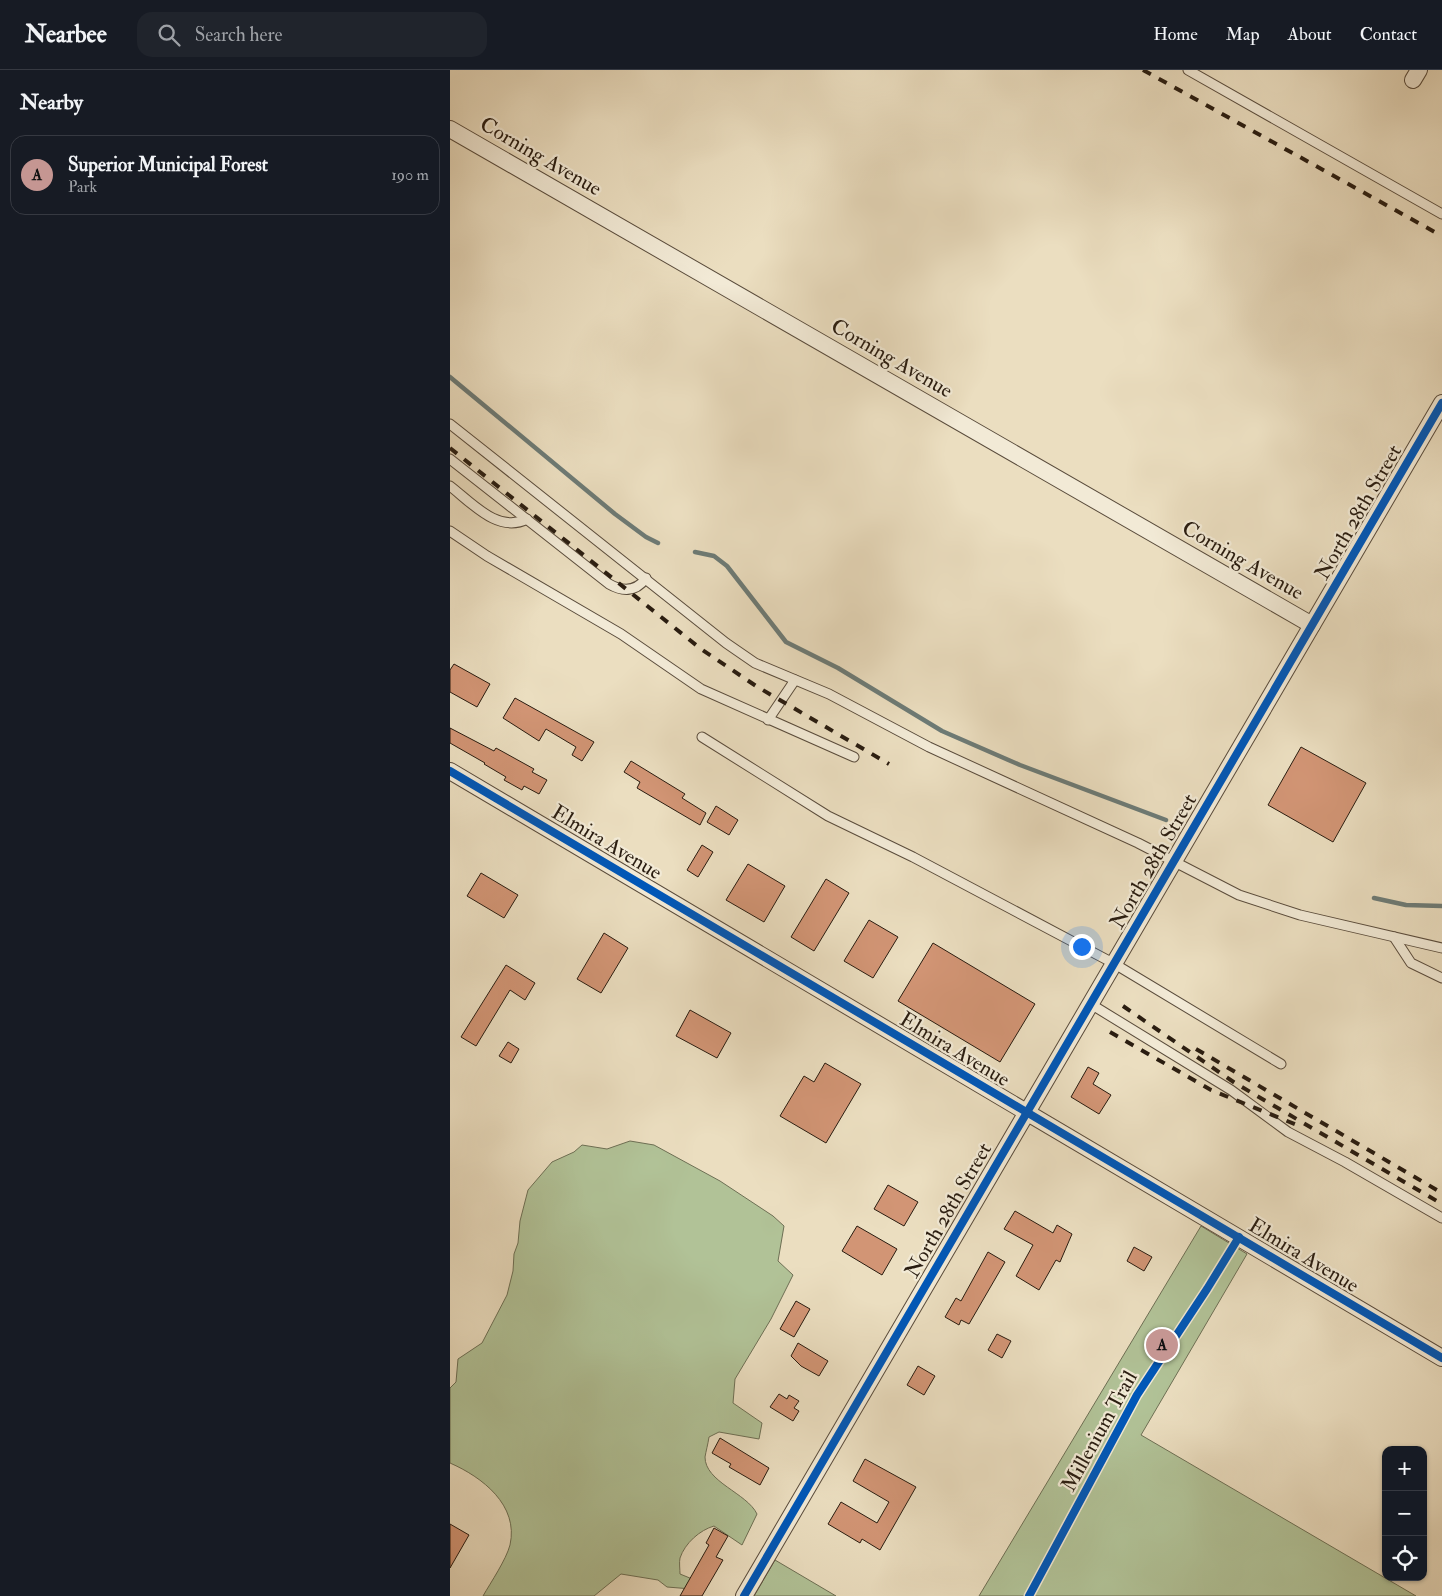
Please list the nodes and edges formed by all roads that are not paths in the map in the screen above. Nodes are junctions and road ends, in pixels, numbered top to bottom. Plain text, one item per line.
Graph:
1 (1188, 70) edge
2 (450, 129) edge
3 (1442, 214) edge
4 (1442, 403) edge
5 (450, 424) edge
6 (450, 459) edge
7 (450, 486) edge
8 (527, 519) junction
9 (450, 531) edge
10 (646, 578) junction
11 (1312, 625) junction
12 (795, 680) junction
13 (768, 720) junction
14 (702, 737) dead end
15 (854, 756) dead end
16 (450, 771) edge
17 (1173, 861) junction
18 (1394, 937) junction
19 (1442, 948) edge
20 (1113, 963) junction
21 (1442, 978) edge
22 (1089, 1003) junction
23 (1280, 1064) dead end
24 (1025, 1111) junction
25 (1442, 1218) edge
26 (1442, 1358) edge
27 (744, 1596) edge

1 - 3 lane
2 - 11 street, Corning Avenue
4 - 11 street, North 28th Street
5 - 10 lane
6 - 8 lane
7 - 8 lane
8 - 10 lane
9 - 13 lane
10 - 12 lane
11 - 17 street, North 28th Street
12 - 13 lane
12 - 17 lane
13 - 15 lane
14 - 20 lane
16 - 24 street, Elmira Avenue
17 - 18 lane
17 - 20 street, North 28th Street
18 - 19 lane
18 - 21 lane
20 - 22 street, North 28th Street
20 - 23 lane
22 - 24 street, North 28th Street
22 - 25 lane
24 - 26 street, Elmira Avenue
24 - 27 street, North 28th Street

